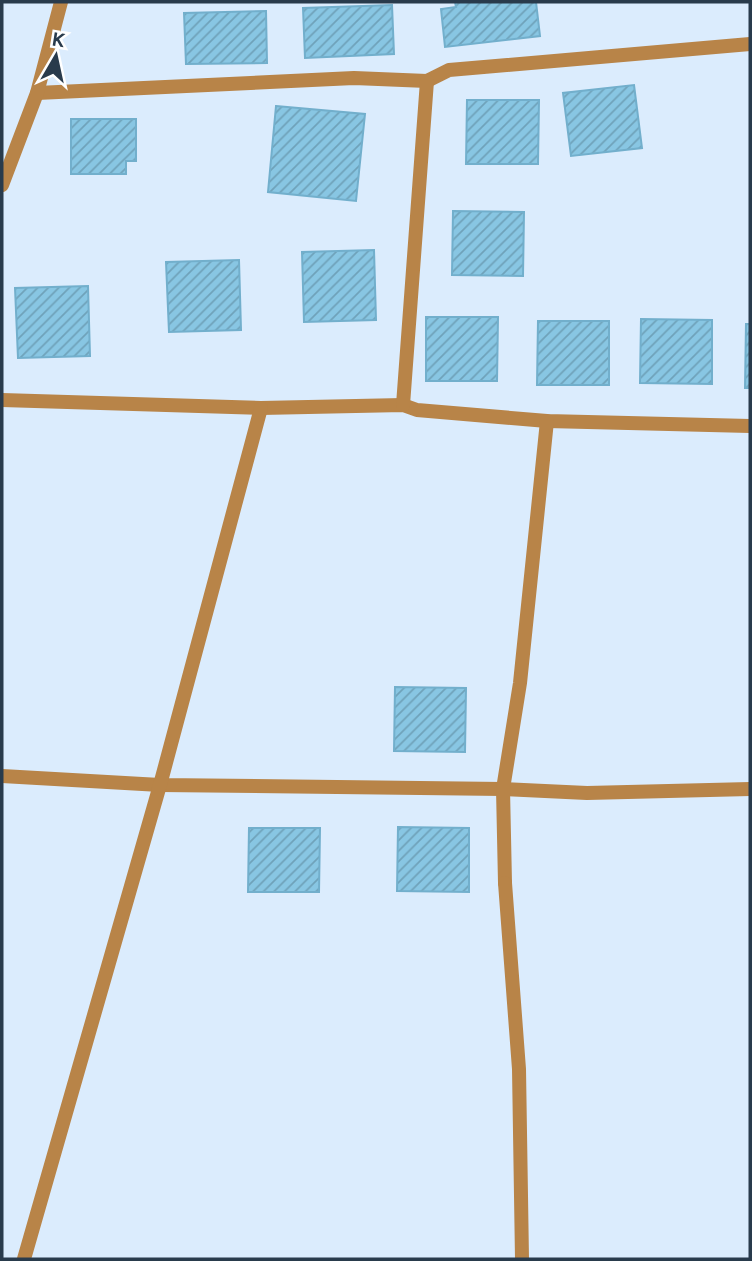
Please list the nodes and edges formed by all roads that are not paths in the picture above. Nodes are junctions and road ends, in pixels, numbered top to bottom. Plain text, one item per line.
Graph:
1 (61, 2) edge
2 (750, 44) edge
3 (427, 81) junction
4 (37, 93) junction
5 (2, 186) edge
6 (2, 400) edge
7 (403, 405) junction
8 (261, 408) junction
9 (547, 421) junction
10 (750, 426) edge
11 (2, 776) edge
12 (160, 785) junction
13 (503, 789) junction
14 (750, 789) edge
15 (24, 1259) edge
16 (522, 1259) edge

1 - 4 street
2 - 3 street
3 - 4 street
3 - 7 street
4 - 5 street
6 - 8 street
7 - 8 street
7 - 9 street
8 - 12 street
9 - 10 street
9 - 13 street
11 - 12 street
12 - 13 street
12 - 15 street
13 - 14 street
13 - 16 street

